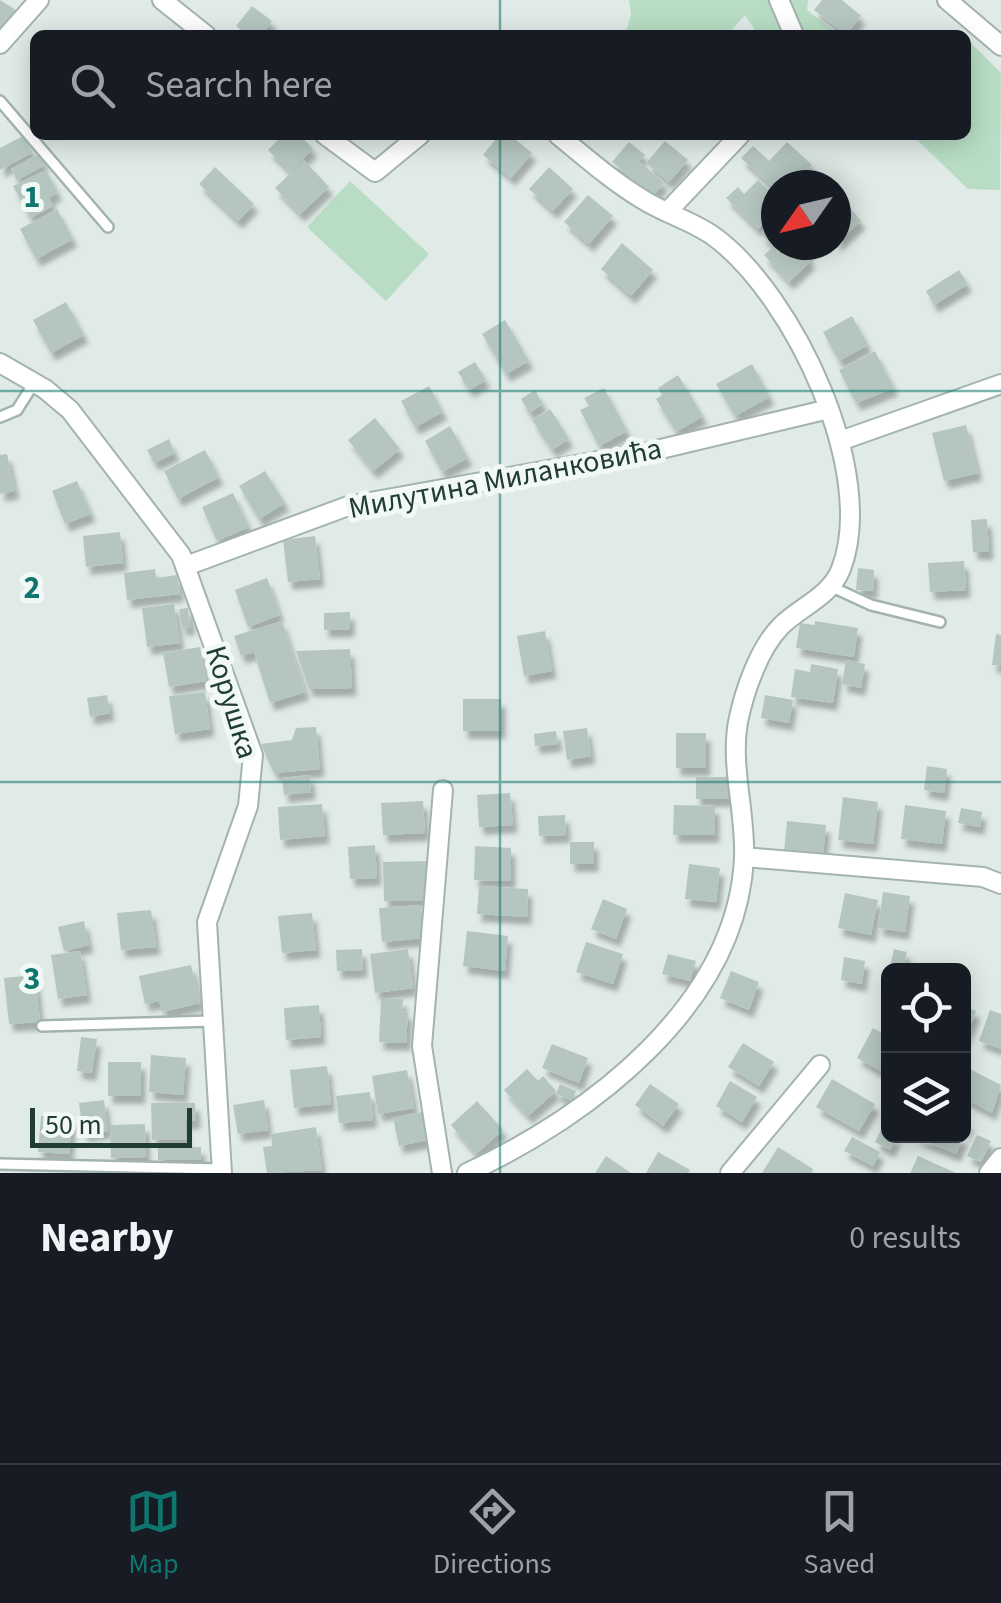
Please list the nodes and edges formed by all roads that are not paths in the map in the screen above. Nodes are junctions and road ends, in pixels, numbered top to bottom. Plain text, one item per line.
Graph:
1 (39, 0) edge
2 (162, 0) edge
3 (780, 0) edge
4 (946, 0) edge
5 (200, 30) edge
6 (792, 30) edge
7 (0, 44) edge
8 (1001, 46) edge
9 (0, 101) edge
10 (30, 136) edge
11 (33, 140) edge
12 (332, 140) edge
13 (414, 140) edge
14 (565, 140) edge
15 (735, 140) edge
16 (668, 212) junction
17 (108, 227) dead end
18 (0, 363) edge
19 (34, 383) junction
20 (1001, 384) edge
21 (829, 410) junction
22 (0, 417) edge
23 (840, 441) junction
24 (186, 566) junction
25 (832, 587) junction
26 (940, 622) dead end
27 (443, 790) dead end
28 (744, 857) junction
29 (1001, 884) edge
30 (214, 1020) junction
31 (42, 1026) dead end
32 (820, 1064) dead end
33 (1001, 1158) edge
34 (0, 1164) edge
35 (222, 1171) edge
36 (442, 1173) edge
37 (467, 1173) edge
38 (730, 1173) edge
39 (989, 1173) edge

1 - 7 street
2 - 5 street
3 - 6 street
4 - 8 street
9 - 10 lane
11 - 17 lane
12 - 13 street
14 - 16 street
15 - 16 street
16 - 21 street
18 - 19 street, Корушка
19 - 22 lane
19 - 24 street, Корушка
20 - 23 street
21 - 23 street
21 - 24 street, Милутина Миланковића
23 - 25 street
24 - 30 street, Корушка
25 - 26 lane
25 - 28 street
27 - 36 street
28 - 29 street
28 - 37 street
30 - 31 lane
30 - 35 street, Корушка
32 - 38 street
33 - 39 street
34 - 35 lane

